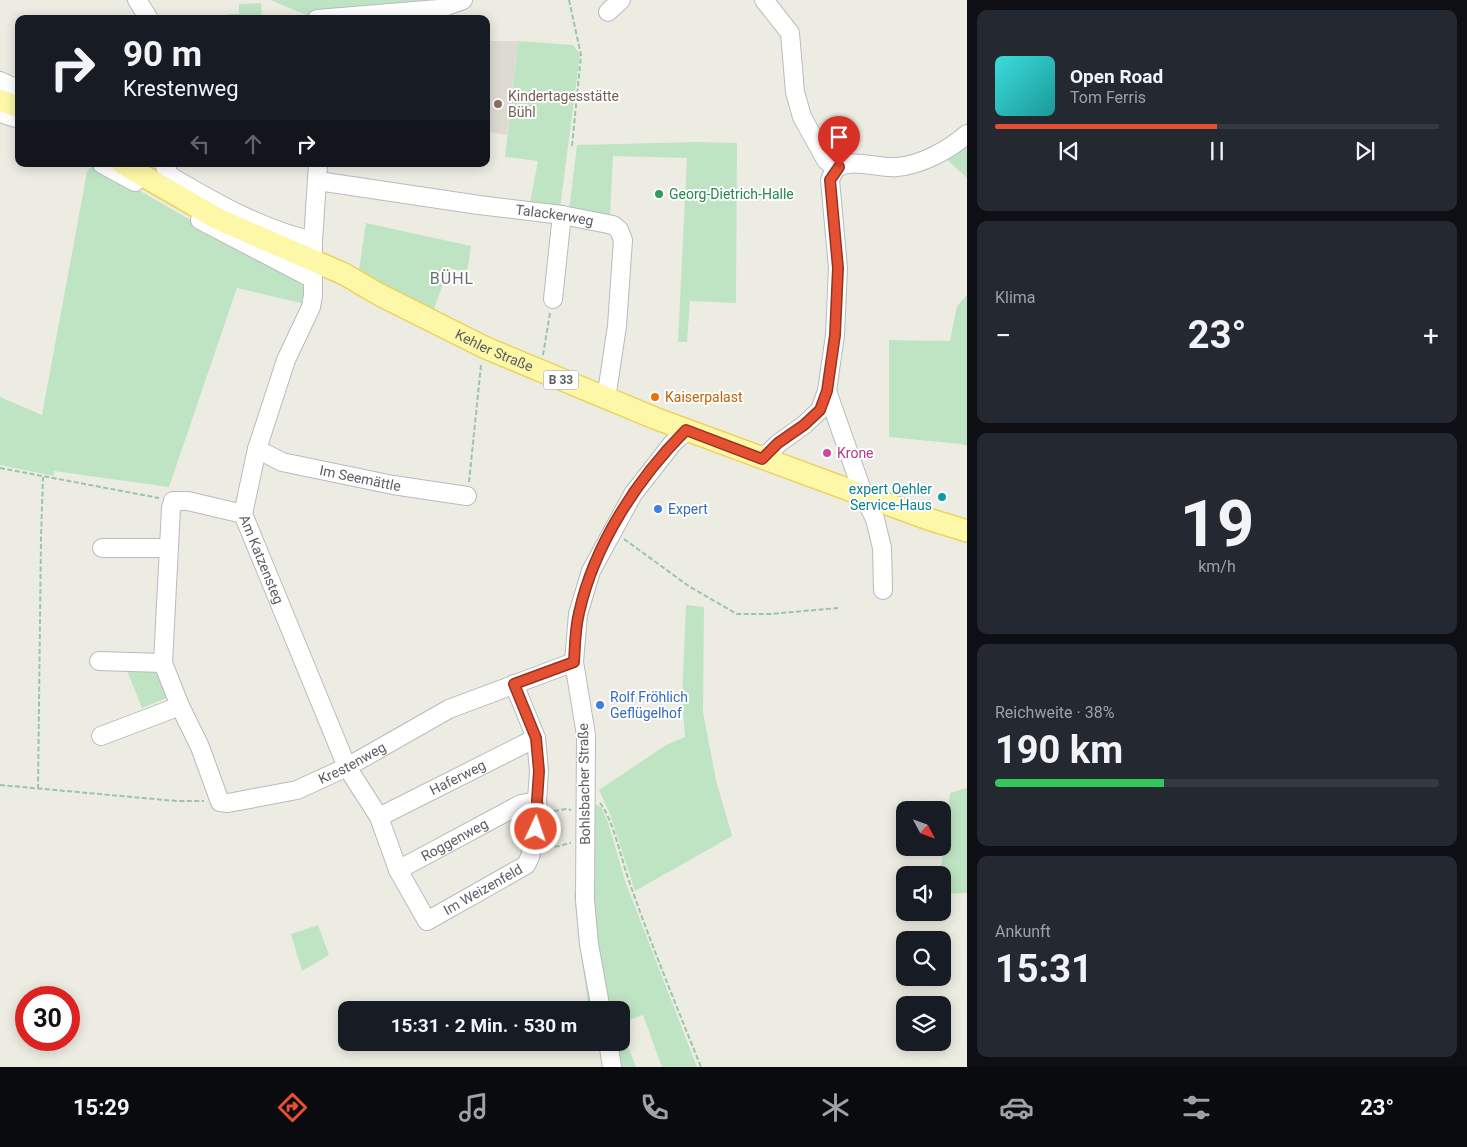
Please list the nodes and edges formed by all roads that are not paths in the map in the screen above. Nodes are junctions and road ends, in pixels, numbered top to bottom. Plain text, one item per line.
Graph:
1 (137, 0) edge
2 (463, 0) edge
3 (764, 0) edge
4 (144, 15) edge
5 (365, 15) edge
6 (0, 81) edge
7 (15, 88) edge
8 (0, 100) edge
9 (15, 105) edge
10 (0, 113) edge
11 (15, 118) edge
12 (967, 134) edge
13 (107, 167) edge
14 (131, 167) edge
15 (166, 167) edge
16 (836, 169) junction
17 (318, 172) edge
18 (562, 215) junction
19 (313, 260) junction
20 (553, 299) road end
21 (827, 391) junction
22 (606, 399) junction
23 (686, 430) junction
24 (257, 449) junction
25 (762, 459) junction
26 (467, 496) road end
27 (864, 496) junction
28 (243, 514) junction
29 (967, 531) edge
30 (102, 548) dead end
31 (168, 548) junction
32 (883, 590) dead end
33 (98, 661) dead end
34 (574, 662) junction
35 (163, 663) junction
36 (514, 684) junction
37 (180, 706) junction
38 (101, 736) dead end
39 (536, 738) junction
40 (347, 767) junction
41 (538, 808) junction
42 (379, 817) junction
43 (398, 870) junction
44 (600, 1001) edge
45 (609, 1051) edge
46 (612, 1067) edge

1 - 4 street
2 - 5 street
3 - 16 street
6 - 7 street
8 - 9 main road
10 - 11 street
12 - 16 street
13 - 19 street
14 - 19 main road, Kehler Straße / B 33
15 - 19 street, Kehler Straße
16 - 21 street
17 - 18 street, Talackerweg
17 - 19 street, Am Katzensteg
18 - 20 street
18 - 22 street, Talackerweg
19 - 22 main road, Kehler Straße / B 33
19 - 24 street, Am Katzensteg
21 - 25 street
21 - 27 street
22 - 23 main road, Kehler Straße / B 33
23 - 25 main road, Kehler Straße / B 33
23 - 34 street, Bohlsbacher Straße
24 - 26 street, Im Seemättle
24 - 28 street, Am Katzensteg
25 - 27 main road, Kehler Straße / B 33
27 - 29 main road, Kehler Straße / B 33
27 - 32 street
28 - 31 street
28 - 40 street, Am Katzensteg
30 - 31 street
31 - 35 street
33 - 35 street
34 - 36 street, Krestenweg
34 - 44 street, Bohlsbacher Straße
35 - 37 street
36 - 39 street, Im Weizenfeld
36 - 40 street, Krestenweg
37 - 38 street
37 - 40 street, Krestenweg
39 - 41 street, Im Weizenfeld
39 - 42 street, Haferweg
40 - 42 street, Im Weizenfeld
41 - 43 street, Roggenweg
41 - 43 street, Im Weizenfeld
42 - 43 street, Im Weizenfeld
45 - 46 street

